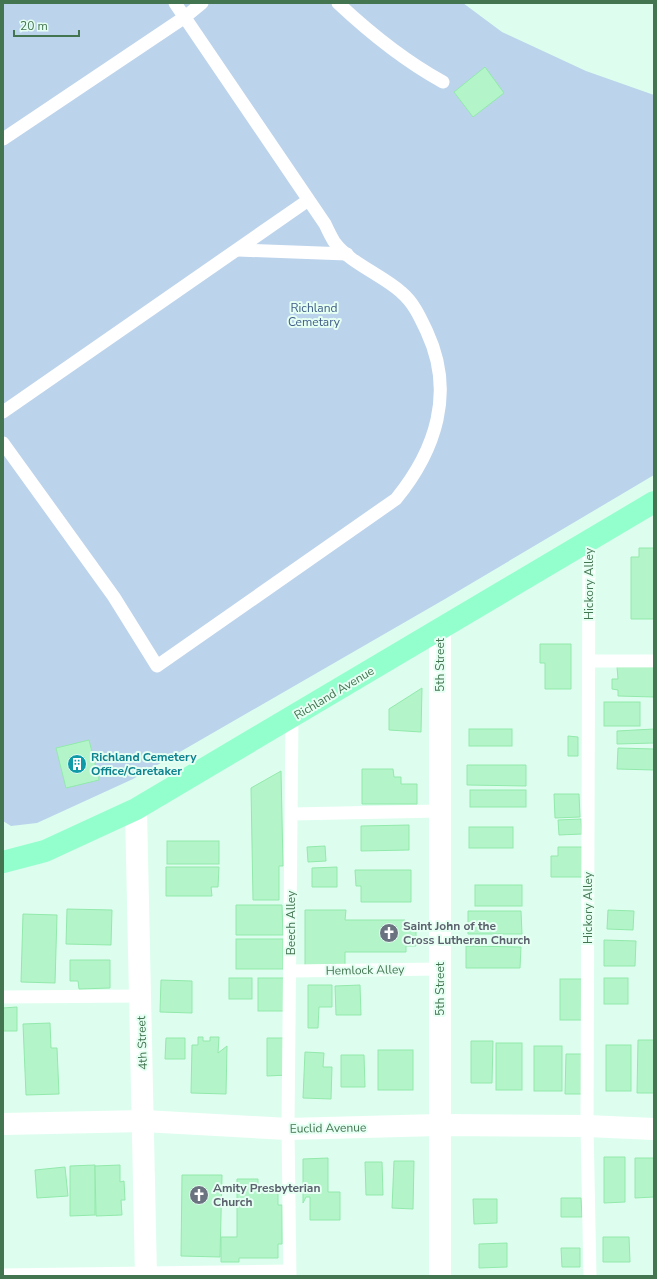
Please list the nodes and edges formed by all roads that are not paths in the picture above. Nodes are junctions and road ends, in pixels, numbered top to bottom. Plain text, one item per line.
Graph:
1 (175, 3) edge
2 (202, 3) edge
3 (338, 3) edge
4 (185, 17) junction
5 (443, 82) dead end
6 (3, 140) edge
7 (307, 201) junction
8 (238, 250) junction
9 (347, 254) junction
10 (3, 412) edge
11 (3, 442) edge
12 (654, 502) edge
13 (589, 541) junction
14 (440, 630) junction
15 (589, 661) junction
16 (654, 661) edge
17 (292, 718) junction
18 (136, 809) junction
19 (440, 811) junction
20 (292, 814) junction
21 (3, 862) edge
22 (440, 969) junction
23 (291, 971) junction
24 (141, 996) junction
25 (3, 997) edge
26 (144, 1121) junction
27 (3, 1124) edge
28 (439, 1126) junction
29 (587, 1126) junction
30 (288, 1129) junction
31 (654, 1129) edge
32 (290, 1273) edge
33 (3, 1275) edge
34 (146, 1275) edge
35 (440, 1276) edge
36 (590, 1276) edge

1 - 4 lane
2 - 4 lane
3 - 5 lane
4 - 6 lane
4 - 7 lane
7 - 8 lane
7 - 9 lane
8 - 9 lane
8 - 10 lane
9 - 11 lane
12 - 13 main road, Richland Avenue
13 - 14 main road, Richland Avenue
13 - 15 lane, Hickory Alley
14 - 17 main road, Richland Avenue
14 - 19 street, 5th Street
15 - 16 lane
15 - 29 lane, Hickory Alley
17 - 18 main road, Richland Avenue
17 - 20 lane, Beech Alley
18 - 21 main road, Richland Avenue
18 - 24 street, 4th Street
19 - 20 lane
19 - 22 street, 5th Street
20 - 23 lane, Beech Alley
22 - 23 lane, Hemlock Alley
22 - 28 street, 5th Street
23 - 30 lane, Beech Alley
24 - 25 lane
24 - 26 street, 4th Street
26 - 27 street, Euclid Avenue
26 - 30 street, Euclid Avenue
26 - 34 street, 4th Street
28 - 29 street, Euclid Avenue
28 - 30 street, Euclid Avenue
28 - 35 street, 5th Street
29 - 31 street, Euclid Avenue
29 - 36 lane, Hickory Alley
30 - 32 lane, Beech Alley
32 - 34 lane
33 - 34 lane

